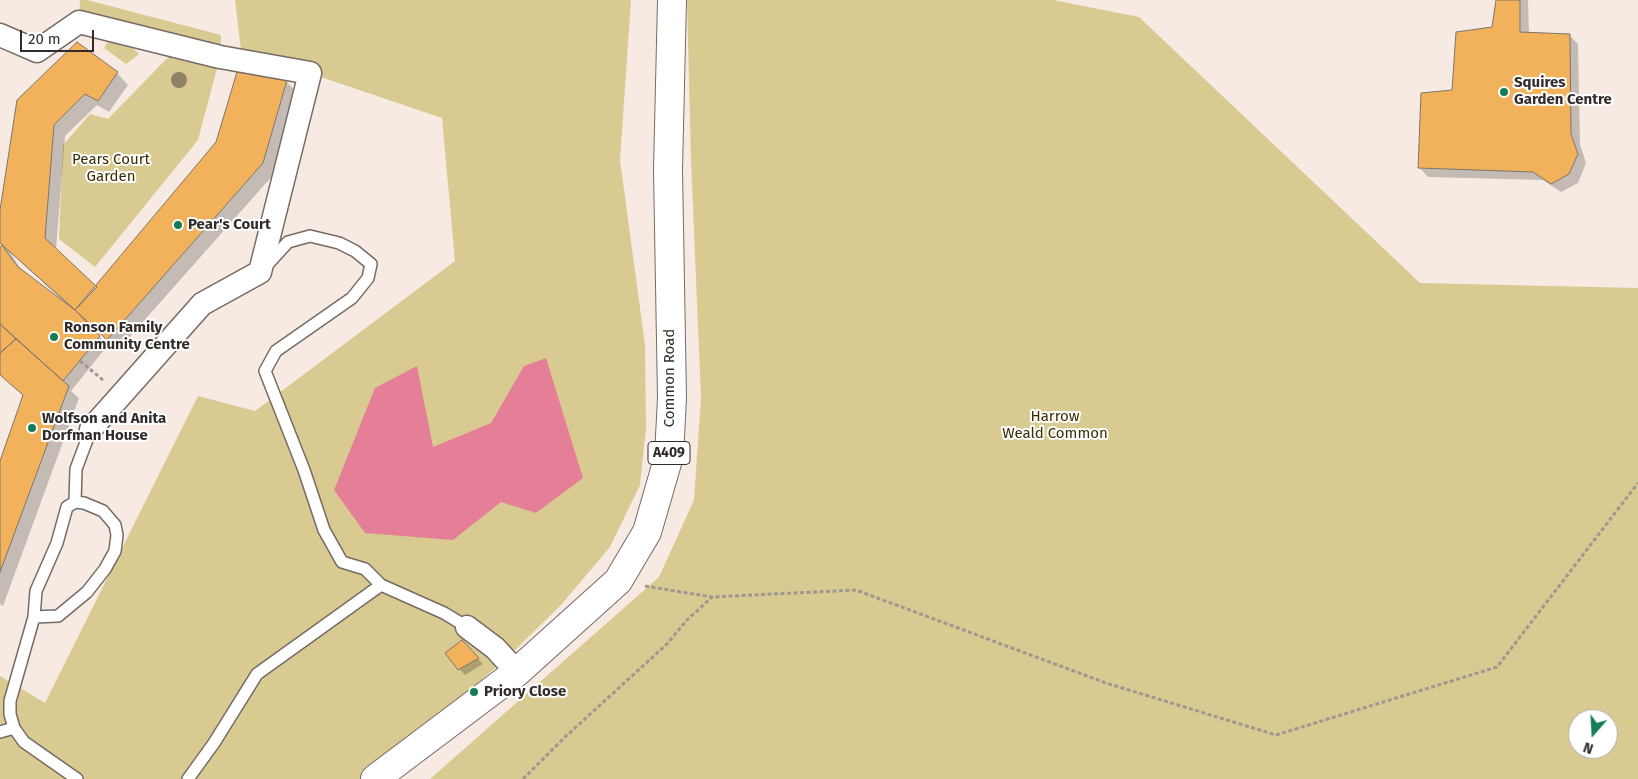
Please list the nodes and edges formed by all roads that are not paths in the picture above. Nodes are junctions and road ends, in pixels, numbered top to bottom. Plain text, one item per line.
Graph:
1 (672, 0) edge
2 (0, 36) edge
3 (260, 272) junction
4 (91, 429) joint
5 (75, 502) junction
6 (381, 585) junction
7 (34, 617) junction
8 (467, 627) joint
9 (517, 672) junction
10 (14, 728) junction
11 (0, 732) edge
12 (77, 779) edge
13 (188, 779) edge
14 (375, 779) edge

1 - 9 main road, Common Road / A409
2 - 3 street
3 - 4 street
3 - 6 lane
4 - 5 lane
5 - 7 lane
5 - 7 lane
6 - 8 lane
6 - 13 lane
7 - 10 lane
8 - 9 street
9 - 14 main road, Common Road / A409
10 - 11 lane
10 - 12 lane

